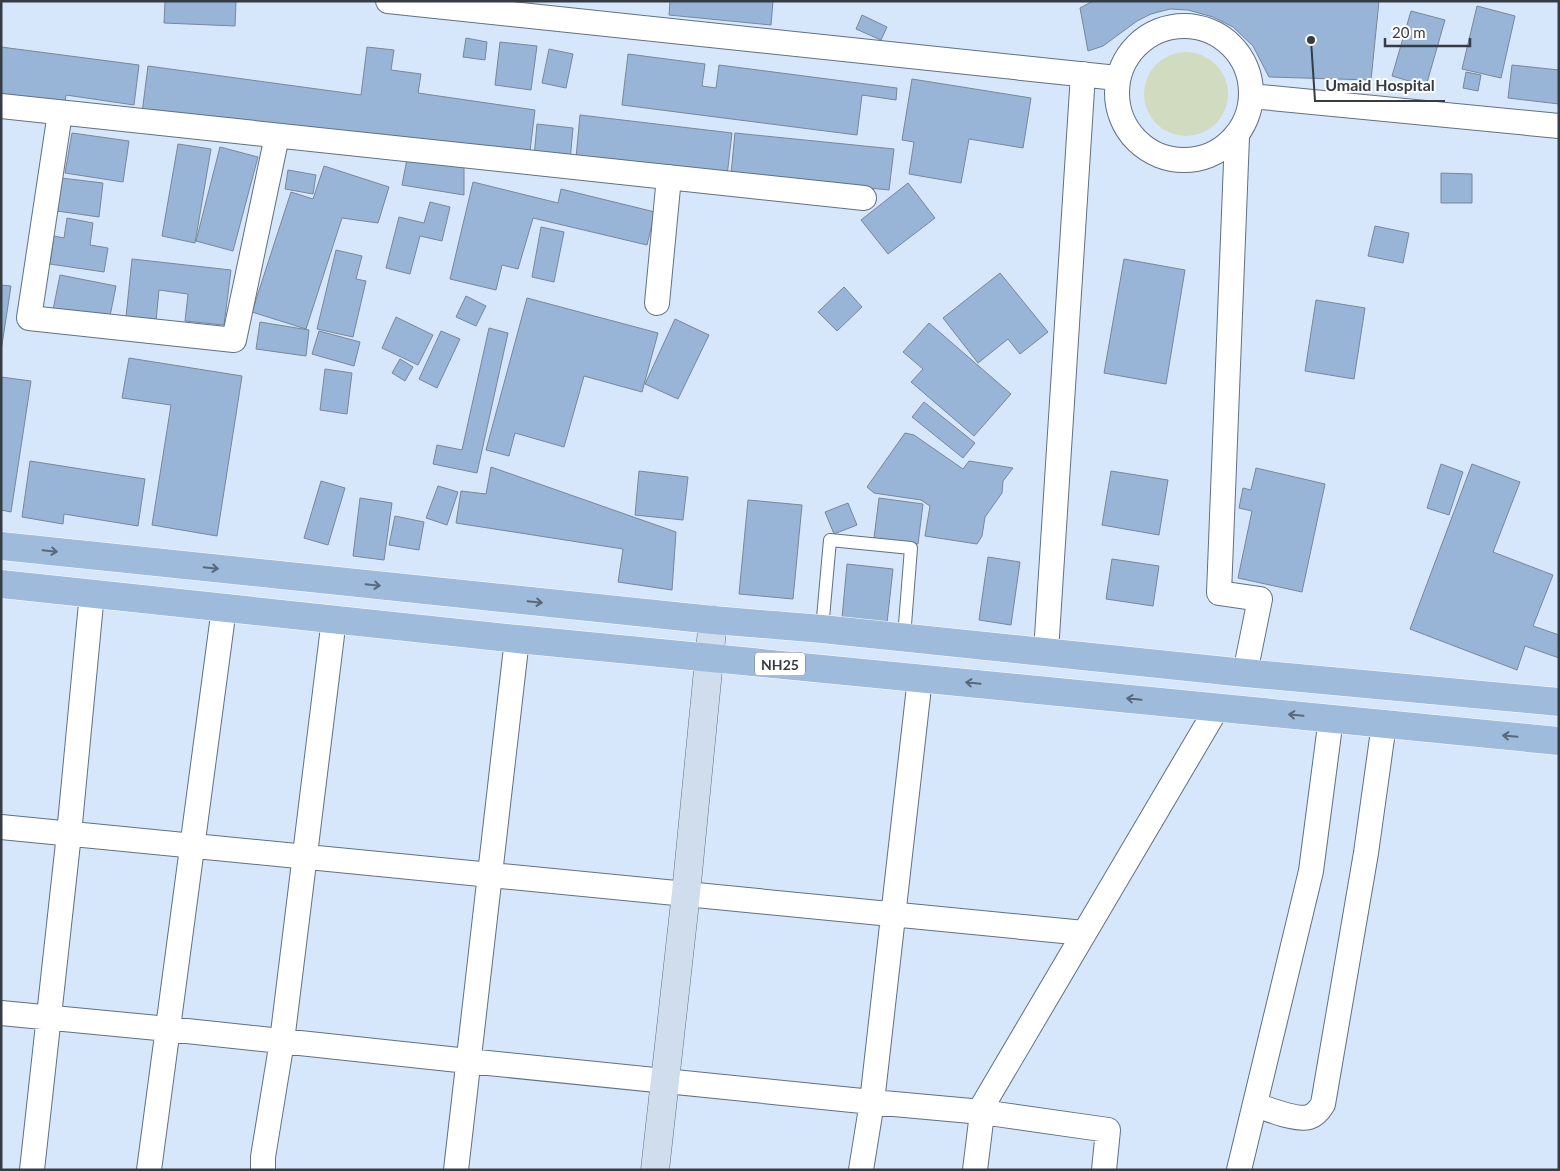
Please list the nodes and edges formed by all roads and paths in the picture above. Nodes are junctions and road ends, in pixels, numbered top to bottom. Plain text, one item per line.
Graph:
1 (388, 1) edge
2 (1083, 74) junction
3 (1117, 78) junction
4 (1251, 96) junction
5 (1, 106) edge
6 (60, 113) junction
7 (1559, 126) edge
8 (277, 136) junction
9 (1237, 137) junction
10 (669, 178) junction
11 (864, 198) dead end
12 (657, 303) dead end
13 (1, 546) edge
14 (1, 584) edge
15 (92, 593) junction
16 (224, 608) junction
17 (334, 619) junction
18 (712, 620) junction
19 (822, 629) junction
20 (904, 637) junction
21 (517, 639) junction
22 (1046, 652) junction
23 (710, 656) junction
24 (1245, 673) junction
25 (920, 678) junction
26 (1559, 702) edge
27 (1216, 708) junction
28 (1331, 718) junction
29 (1384, 724) junction
30 (1559, 740) edge
31 (1, 827) edge
32 (68, 834) junction
33 (193, 844) junction
34 (305, 856) junction
35 (489, 874) junction
36 (686, 893) junction
37 (893, 914) junction
38 (1084, 933) junction
39 (1, 1014) edge
40 (48, 1018) junction
41 (168, 1029) junction
42 (282, 1041) junction
43 (468, 1061) junction
44 (665, 1082) junction
45 (872, 1102) junction
46 (1255, 1105) junction
47 (982, 1112) junction
48 (32, 1170) edge
49 (149, 1170) edge
50 (263, 1170) edge
51 (456, 1170) edge
52 (655, 1170) edge
53 (861, 1170) edge
54 (975, 1170) edge
55 (1104, 1170) edge
56 (1239, 1170) edge

1 - 2 street
2 - 3 street
2 - 22 street
3 - 4 street
3 - 9 street
4 - 7 street
4 - 9 street
5 - 6 street
6 - 8 street
6 - 8 street
8 - 10 street
9 - 24 street
10 - 11 street
10 - 12 street
13 -> 18 main road
14 - 15 main road, NH25
15 - 16 main road, NH25
15 - 32 street
16 - 17 main road, NH25
16 - 33 street
17 - 21 main road, NH25
17 - 34 street
18 - 19 main road
18 - 23 street
19 - 20 main road
19 - 20 lane
20 - 22 main road
21 - 23 main road, NH25
21 - 35 street
22 - 24 main road
23 - 25 main road, NH25
23 - 36 street
24 - 26 main road
27 -> 25 main road, NH25
25 - 37 street
28 -> 27 main road, NH25
27 - 38 street
28 - 29 main road, NH25
28 - 46 street
30 -> 29 main road, NH25
29 - 46 street
31 - 32 street
32 - 33 street
32 - 40 street
33 - 34 street
33 - 41 street
34 - 35 street
34 - 42 street
35 - 36 street
35 - 43 street
36 - 37 street
36 - 44 street
37 - 38 street
37 - 45 street
38 - 47 street
39 - 40 street
40 - 41 street
40 - 48 street
41 - 42 street
41 - 49 street
42 - 43 street
42 - 50 street
43 - 44 street
43 - 51 street
44 - 45 street
44 - 52 street
45 - 47 street
45 - 53 street
46 - 56 street
47 - 54 street
47 - 55 street

